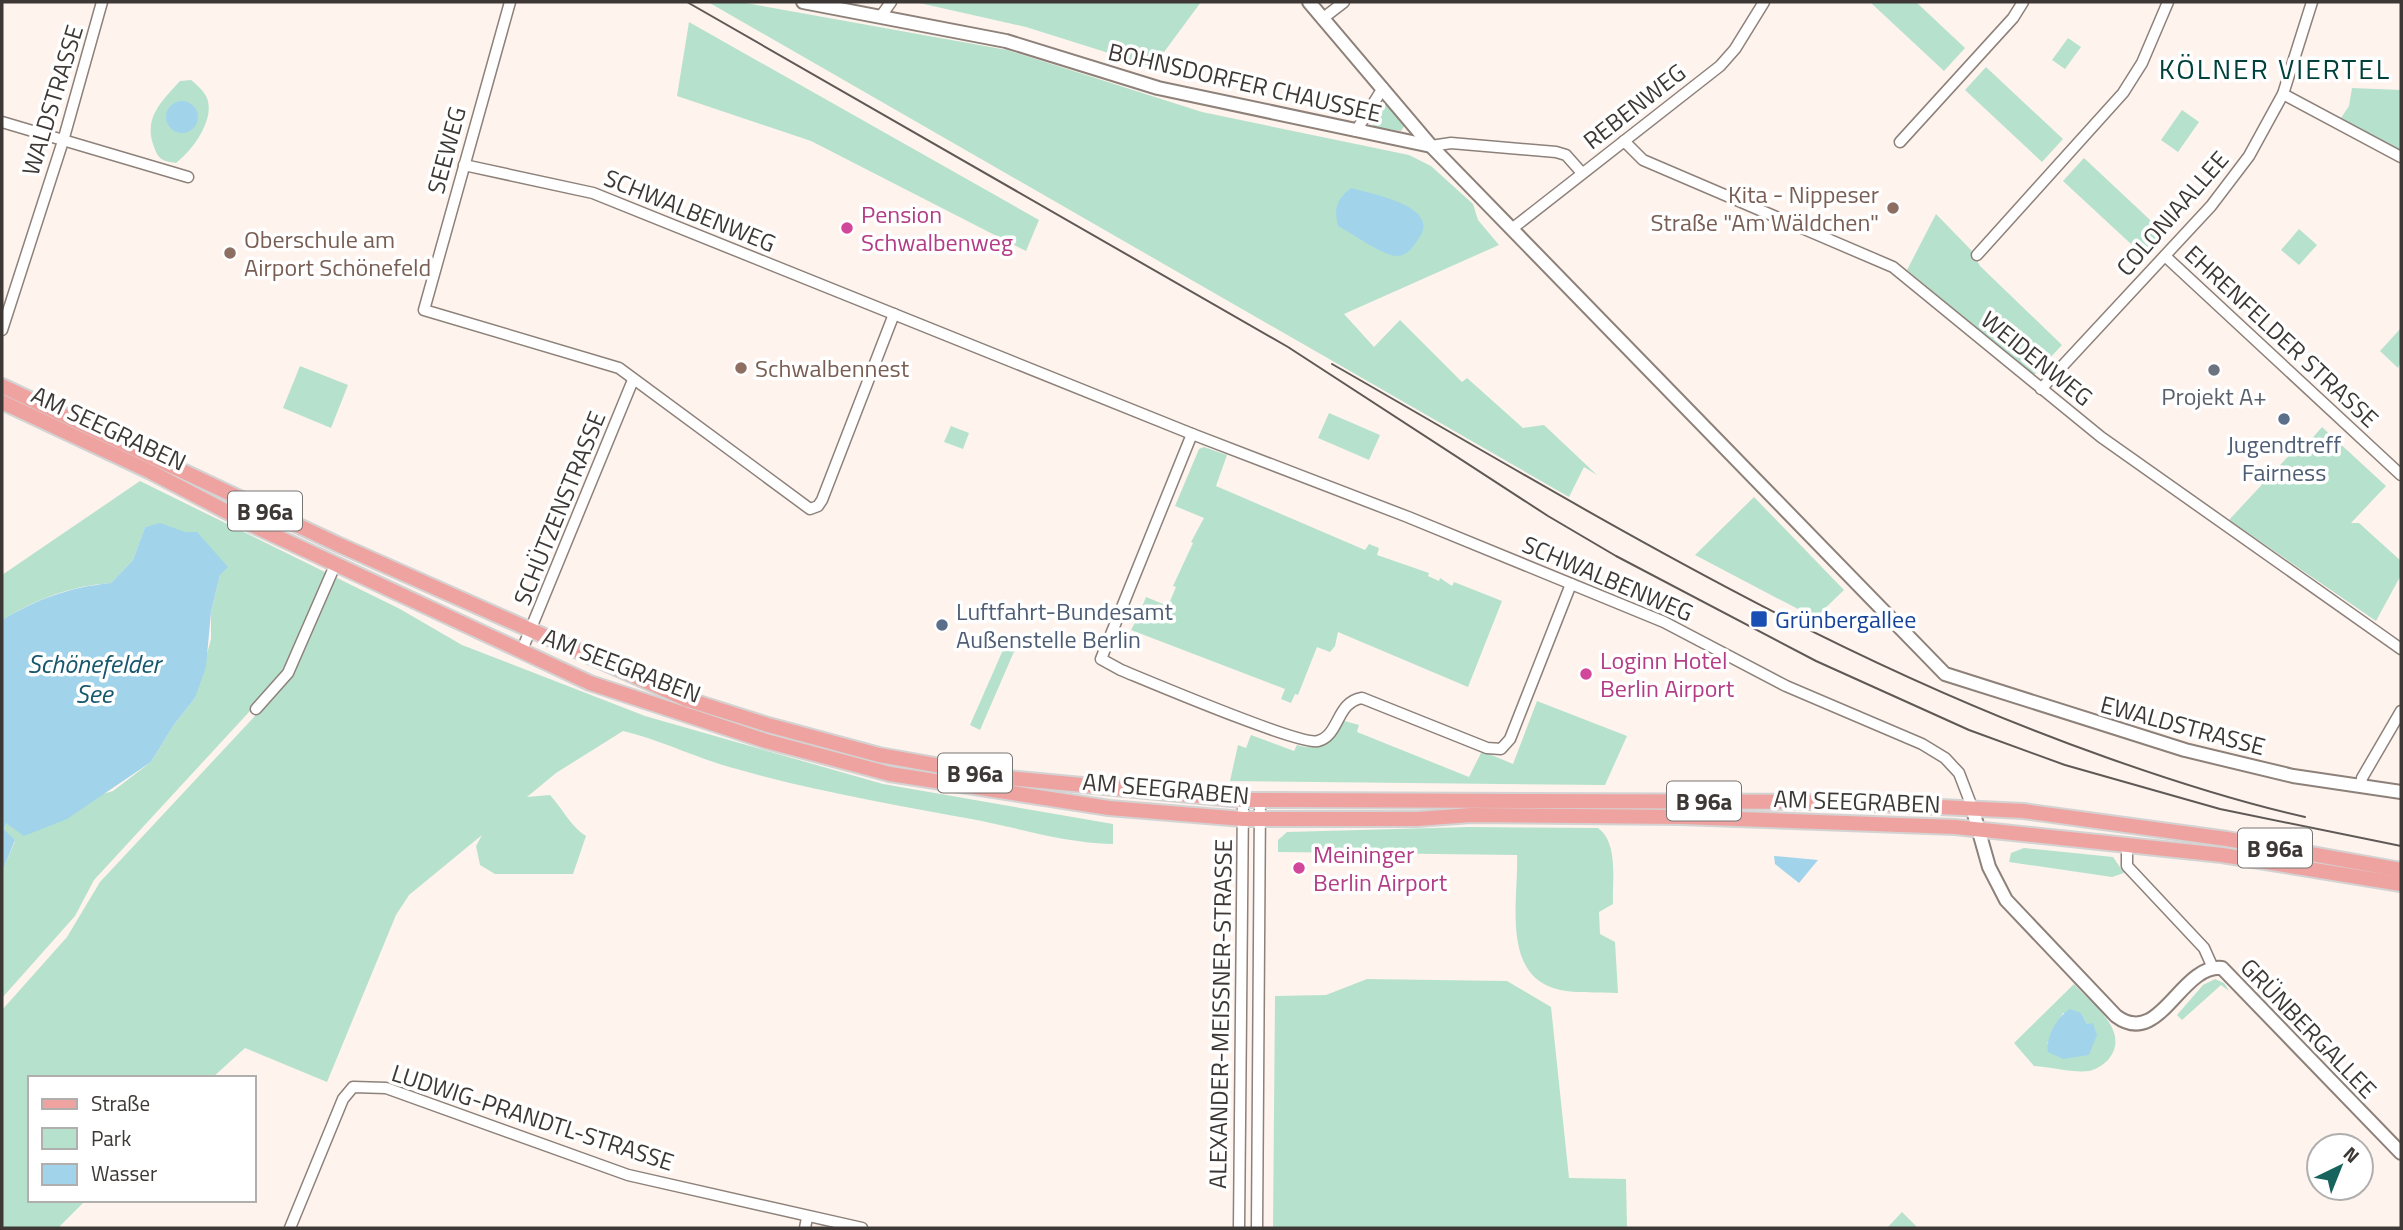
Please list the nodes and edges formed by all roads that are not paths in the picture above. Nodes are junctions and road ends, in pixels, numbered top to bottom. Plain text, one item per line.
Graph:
1 (102, 2) edge
2 (510, 2) edge
3 (803, 2) edge
4 (891, 2) edge
5 (1309, 2) edge
6 (1344, 2) edge
7 (1764, 2) edge
8 (2023, 2) edge
9 (2168, 2) edge
10 (2312, 2) edge
11 (881, 16) junction
12 (1322, 19) junction
13 (1382, 88) junction
14 (2283, 94) junction
15 (2, 122) edge
16 (1356, 131) junction
17 (63, 141) junction
18 (1624, 141) junction
19 (1900, 142) dead end
20 (1431, 146) junction
21 (2401, 157) edge
22 (464, 165) junction
23 (1582, 173) junction
24 (188, 177) dead end
25 (1513, 228) junction
26 (1977, 255) dead end
27 (2165, 256) junction
28 (894, 314) junction
29 (2, 330) edge
30 (633, 380) junction
31 (2, 386) edge
32 (2041, 389) junction
33 (2, 402) edge
34 (1192, 434) junction
35 (2401, 475) edge
36 (336, 563) junction
37 (1571, 584) junction
38 (530, 632) junction
39 (2401, 649) edge
40 (522, 650) junction
41 (256, 709) dead end
42 (2401, 711) edge
43 (2361, 786) junction
44 (2401, 792) edge
45 (1243, 800) junction
46 (1260, 800) junction
47 (1972, 807) junction
48 (1243, 818) junction
49 (1260, 819) junction
50 (1979, 830) junction
51 (2127, 850) junction
52 (2401, 870) edge
53 (2401, 884) edge
54 (2213, 968) junction
55 (2401, 1153) edge
56 (806, 1223) edge
57 (290, 1228) edge
58 (862, 1228) edge
59 (1239, 1228) edge
60 (1257, 1228) edge

1 - 17 street, WALDSTRASSE
2 - 22 street, SEEWEG
3 - 11 street, BOHNSDORFER CHAUSSEE
4 - 11 street
5 - 12 street
6 - 12 street
7 - 18 street, REBENWEG
8 - 19 street
9 - 26 street
10 - 14 street, COLONIAALLEE
11 - 16 street, BOHNSDORFER CHAUSSEE
12 - 13 street
13 - 16 street
13 - 20 street
14 - 21 street
14 - 27 street, COLONIAALLEE
15 - 17 street
16 - 20 street, BOHNSDORFER CHAUSSEE
17 - 24 street
17 - 29 street, WALDSTRASSE
18 - 23 street, REBENWEG
18 - 32 street, WEIDENWEG
20 - 23 street
20 - 25 street
22 - 28 street, SCHWALBENWEG
22 - 30 street, SEEWEG
23 - 25 street, REBENWEG
25 - 43 street, EWALDSTRASSE
27 - 32 street, COLONIAALLEE
27 - 35 street, EHRENFELDER STRASSE
28 - 30 street
28 - 34 street, SCHWALBENWEG
30 - 38 street, SCHÜTZENSTRASSE
31 - 38 main road, AM SEEGRABEN / B 96a
32 - 39 street, WEIDENWEG
33 - 36 main road, AM SEEGRABEN / B 96a
34 - 37 street, SCHWALBENWEG
34 - 37 street
36 - 40 main road, AM SEEGRABEN / B 96a
36 - 41 street
37 - 47 street, SCHWALBENWEG
38 - 40 street, SCHÜTZENSTRASSE
38 - 45 main road, AM SEEGRABEN / B 96a
40 - 48 main road, AM SEEGRABEN / B 96a
42 - 43 street
43 - 44 street, EWALDSTRASSE
45 - 46 main road, AM SEEGRABEN / B 96a
45 - 48 street, ALEXANDER-MEISSNER-STRASSE
46 - 47 main road, AM SEEGRABEN / B 96a
46 - 49 street, ALEXANDER-MEISSNER-STRASSE
47 - 50 street, GRÜNBERGALLEE
47 - 52 main road, AM SEEGRABEN / B 96a
48 - 49 main road, AM SEEGRABEN / B 96a
48 - 59 street, ALEXANDER-MEISSNER-STRASSE
49 - 50 main road, AM SEEGRABEN / B 96a
49 - 60 street, ALEXANDER-MEISSNER-STRASSE
50 - 51 main road, AM SEEGRABEN / B 96a
50 - 54 street, GRÜNBERGALLEE
51 - 53 main road, AM SEEGRABEN / B 96a
51 - 54 street, GRÜNBERGALLEE
54 - 55 street, GRÜNBERGALLEE
56 - 57 street, LUDWIG-PRANDTL-STRASSE
56 - 58 street, LUDWIG-PRANDTL-STRASSE

